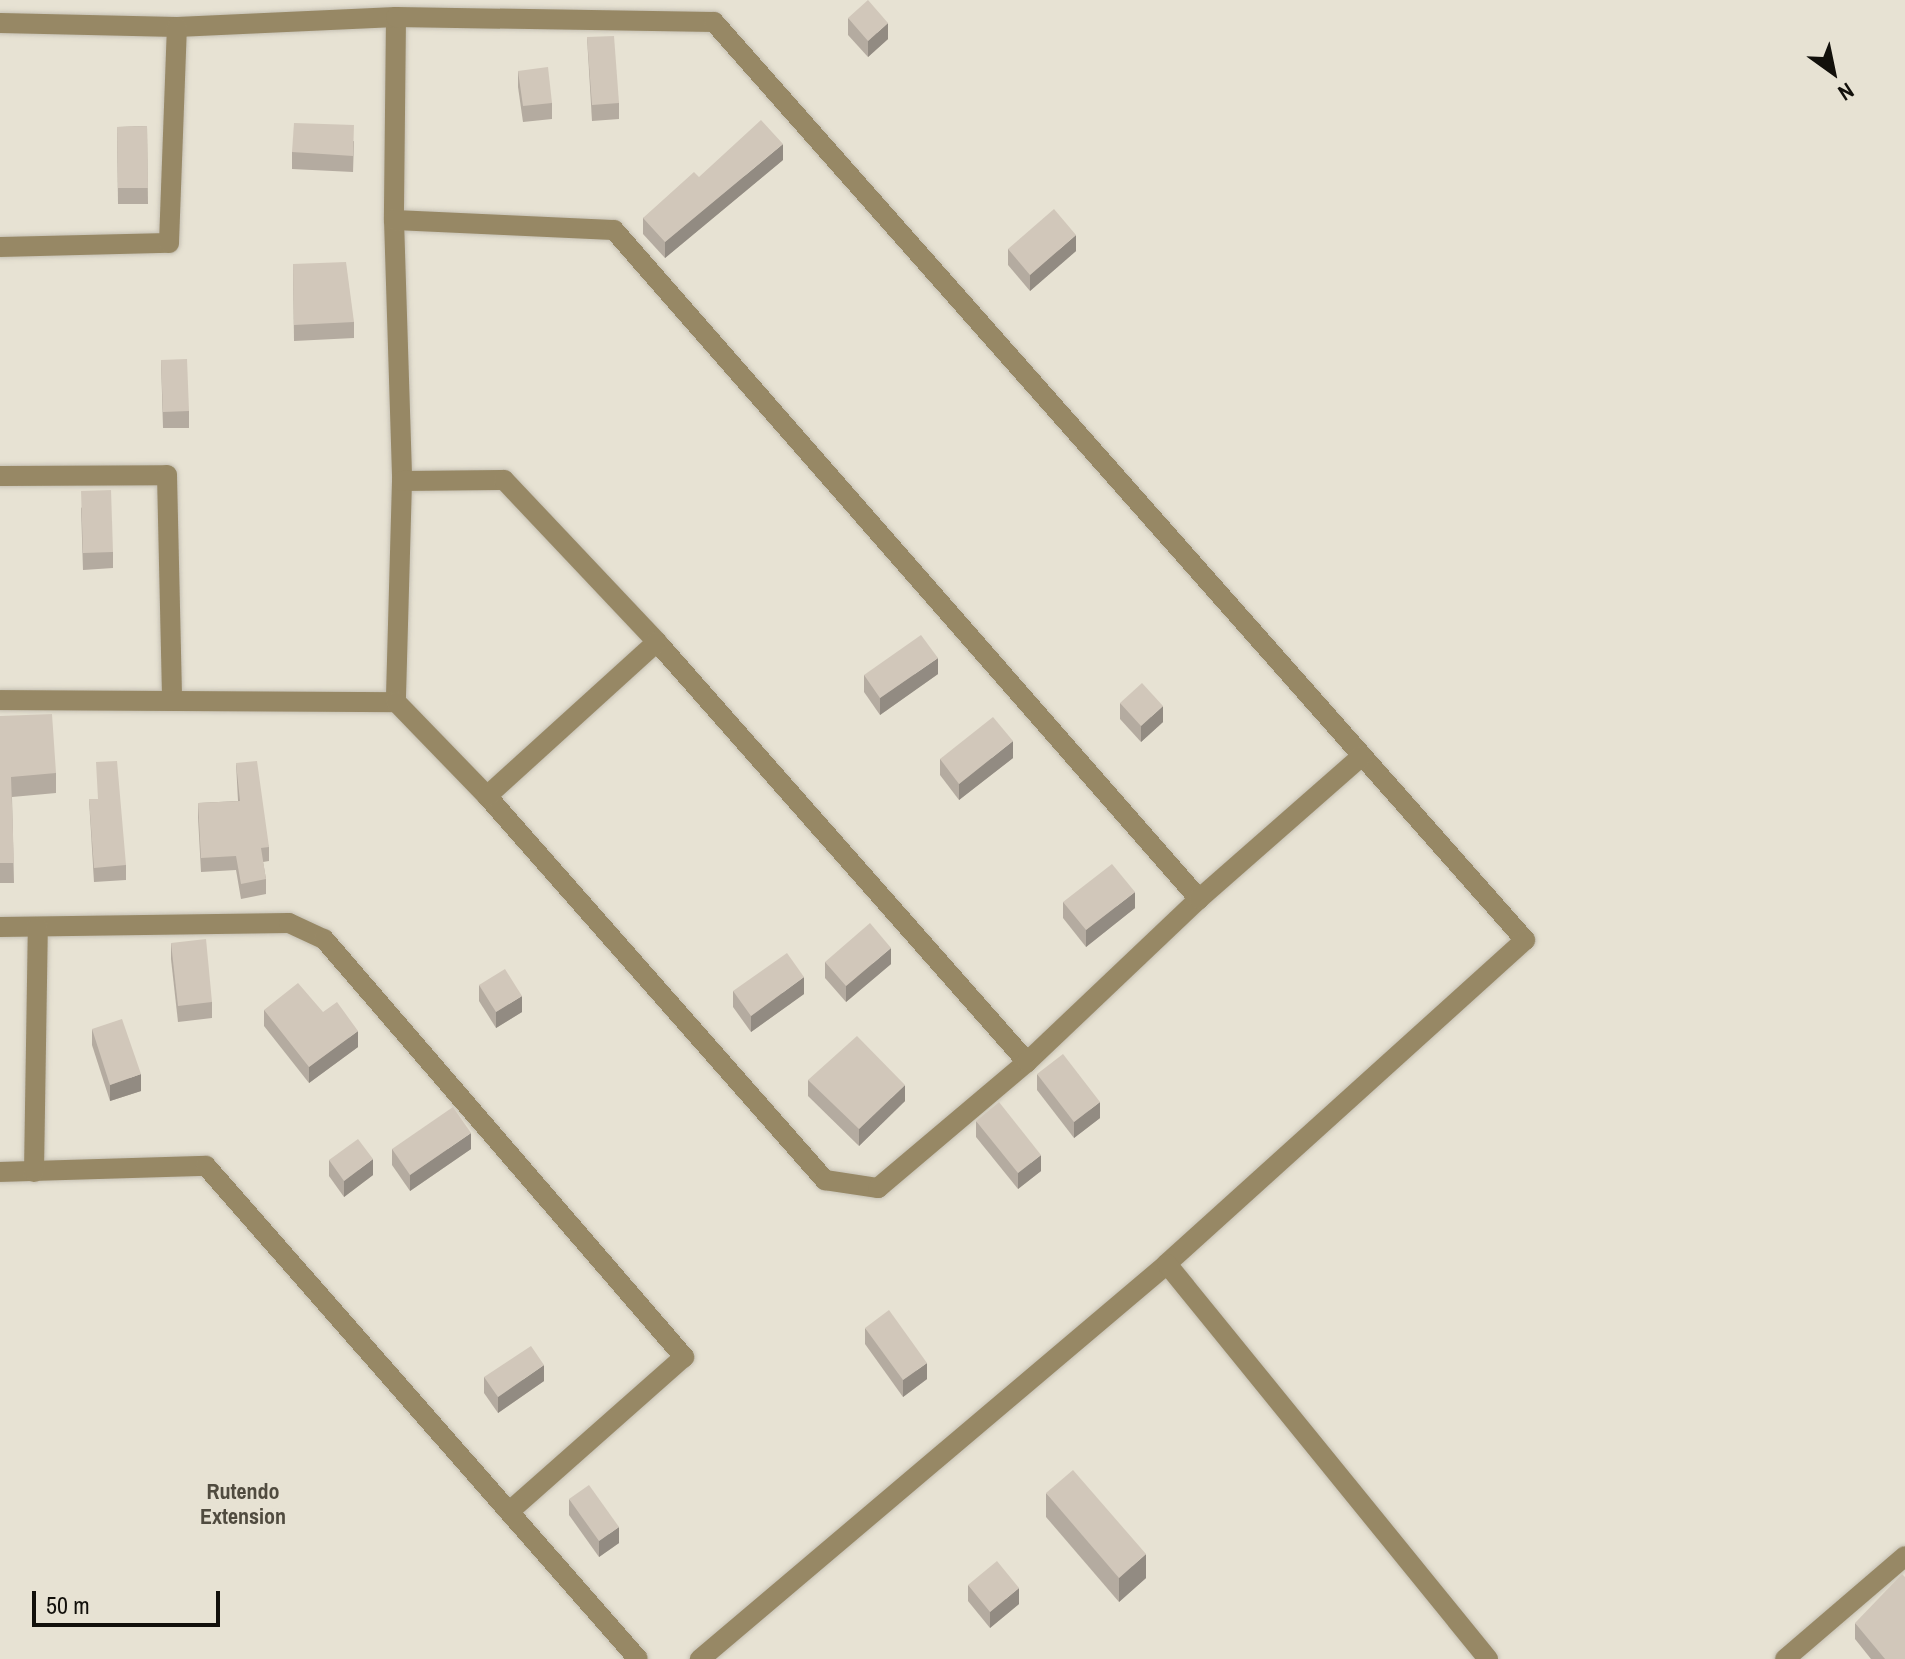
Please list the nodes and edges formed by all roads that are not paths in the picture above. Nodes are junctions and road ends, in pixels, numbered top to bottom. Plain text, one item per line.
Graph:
1 (396, 17) junction
2 (0, 23) edge
3 (177, 27) junction
4 (394, 220) junction
5 (0, 247) edge
6 (0, 476) edge
7 (402, 481) junction
8 (657, 642) junction
9 (0, 700) edge
10 (172, 700) junction
11 (396, 702) junction
12 (1362, 756) junction
13 (487, 796) junction
14 (1199, 899) junction
15 (0, 927) edge
16 (38, 927) junction
17 (1027, 1062) junction
18 (0, 1172) edge
19 (34, 1172) junction
20 (1167, 1264) junction
21 (510, 1511) junction
22 (1905, 1556) edge
23 (638, 1659) edge
24 (700, 1659) edge
25 (1488, 1659) edge
26 (1785, 1659) edge

1 - 3 street
1 - 4 street
1 - 12 street
2 - 3 street
3 - 5 street
4 - 7 street
4 - 14 street
6 - 10 street
7 - 8 street
7 - 11 street
8 - 13 street
8 - 17 street
9 - 10 street
10 - 11 street
11 - 13 street
12 - 14 street
12 - 20 street
13 - 17 street
14 - 17 street
15 - 16 street
16 - 19 street
16 - 21 street
18 - 19 street
19 - 21 street
20 - 24 street
20 - 25 street
21 - 23 street
22 - 26 street

